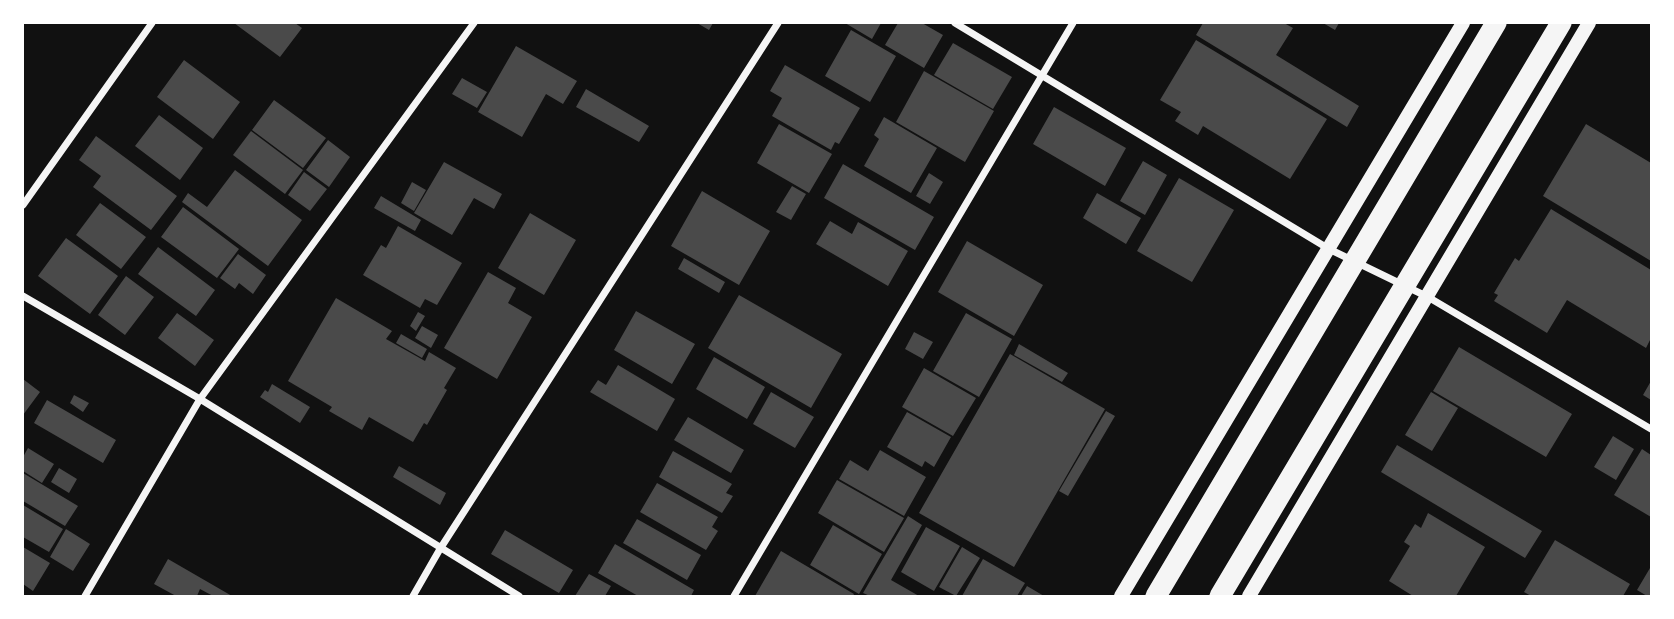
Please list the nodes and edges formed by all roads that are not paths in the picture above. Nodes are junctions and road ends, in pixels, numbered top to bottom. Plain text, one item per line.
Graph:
1 (152, 23) edge
2 (474, 23) edge
3 (778, 23) edge
4 (955, 23) edge
5 (1073, 23) edge
6 (1463, 23) edge
7 (1496, 23) edge
8 (1561, 23) edge
9 (1589, 23) edge
10 (1042, 75) junction
11 (23, 205) edge
12 (1329, 249) junction
13 (23, 296) edge
14 (1427, 298) junction
15 (200, 399) junction
16 (1651, 429) edge
17 (440, 549) junction
18 (85, 596) edge
19 (413, 596) edge
20 (519, 596) edge
21 (734, 596) edge
22 (1121, 596) edge
23 (1156, 596) edge
24 (1220, 596) edge
25 (1249, 596) edge

1 - 11 street
2 - 15 street
3 - 17 street
4 - 10 street
5 - 10 street
6 - 12 main road
7 - 23 highway
8 - 24 highway
9 - 14 main road
10 - 12 street
10 - 21 street
12 - 14 street
12 - 22 main road
13 - 15 street
14 - 16 street
14 - 25 main road
15 - 17 street
15 - 18 street
17 - 19 street
17 - 20 street

